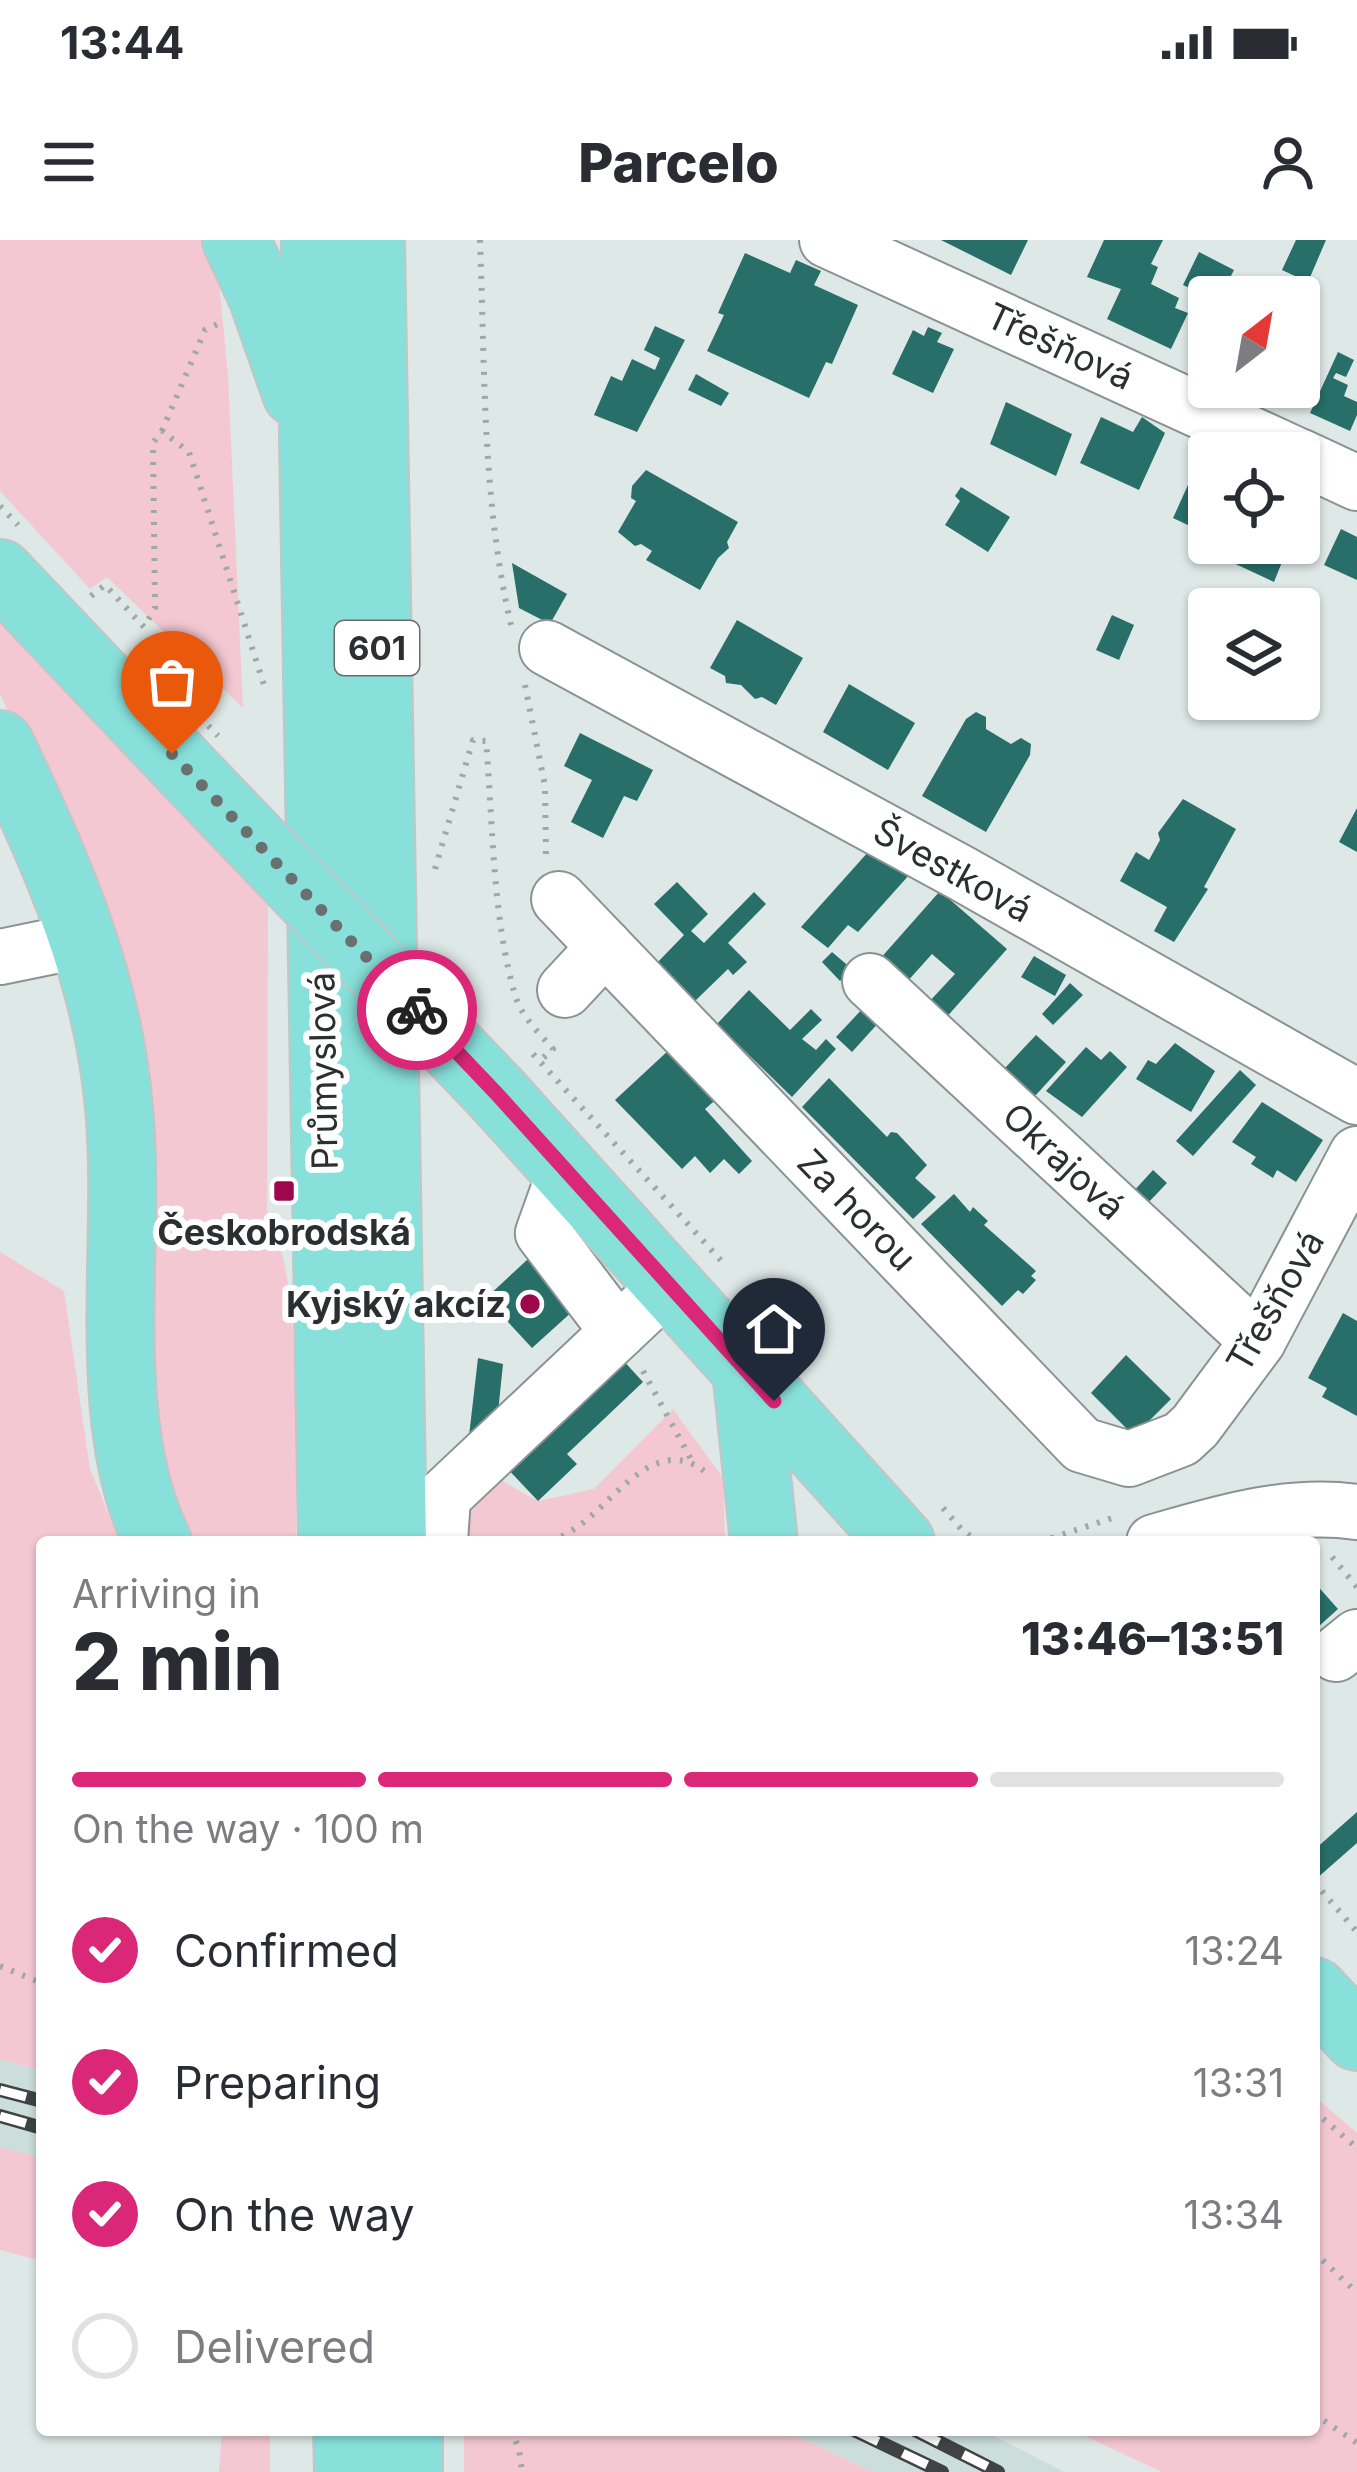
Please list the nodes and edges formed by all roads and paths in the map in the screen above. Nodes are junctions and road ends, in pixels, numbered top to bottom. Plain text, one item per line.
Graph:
1 (236, 240) edge
2 (315, 240) edge
3 (371, 240) edge
4 (480, 240) edge
5 (827, 240) edge
6 (234, 317) dead end
7 (162, 430) junction
8 (1248, 432) edge
9 (313, 441) junction
10 (1320, 465) edge
11 (1357, 483) edge
12 (0, 573) edge
13 (88, 598) dead end
14 (526, 648) junction
15 (270, 703) dead end
16 (0, 745) edge
17 (552, 881) joint
18 (430, 886) dead end
19 (83, 940) junction
20 (605, 947) junction
21 (0, 956) edge
22 (870, 981) dead end
23 (565, 990) dead end
24 (1357, 1096) edge
25 (1357, 1154) edge
26 (566, 1169) junction
27 (679, 1254) junction
28 (618, 1332) junction
29 (1258, 1340) junction
30 (746, 1370) junction
31 (391, 1415) junction
32 (1181, 1439) joint
33 (693, 1462) junction
34 (714, 1479) dead end
35 (922, 1525) edge
36 (1341, 1531) edge
37 (155, 1536) edge
38 (332, 1536) edge
39 (393, 1536) edge
40 (422, 1536) edge
41 (440, 1536) edge
42 (560, 1536) edge
43 (763, 1536) edge
44 (970, 1536) edge
45 (1176, 1536) edge
46 (1357, 1587) edge
47 (1320, 1889) edge
48 (1357, 1932) edge
49 (0, 1966) edge
50 (36, 1981) edge
51 (1320, 1997) edge
52 (1357, 2037) edge
53 (1320, 2116) edge
54 (1357, 2148) edge
55 (1320, 2258) edge
56 (1357, 2293) edge
57 (1320, 2418) edge
58 (346, 2436) edge
59 (514, 2436) edge
60 (1357, 2444) edge
61 (347, 2472) edge
62 (522, 2472) edge

1 - 9 main road
2 - 9 main road, Průmyslová / 601
3 - 31 main road, Průmyslová / 601
4 - 14 path
5 - 8 street, Třešňová
6 - 7 path
7 - 13 path
7 - 15 path
9 - 38 main road, Průmyslová / 601
10 - 11 street, Třešňová
12 - 26 main road, bridge
14 - 17 path
14 - 24 street, Švestková
16 - 19 main road
17 - 20 street, Za horou
18 - 27 path
19 - 21 street
19 - 37 main road
20 - 23 street
20 - 32 street, Za horou
22 - 29 street, Okrajová
25 - 29 street, Třešňová
26 - 27 main road
26 - 28 street
27 - 28 street
27 - 30 main road
28 - 33 path
28 - 41 street
29 - 32 street, Třešňová
30 - 35 main road
30 - 43 main road
31 - 39 main road, Průmyslová / 601
31 - 40 main road
33 - 34 path
33 - 42 path
35 - 44 path
36 - 45 street
36 - 46 path
47 - 48 path
49 - 50 path
51 - 52 main road
53 - 54 path
55 - 56 path
57 - 60 path
58 - 61 main road
59 - 62 path

